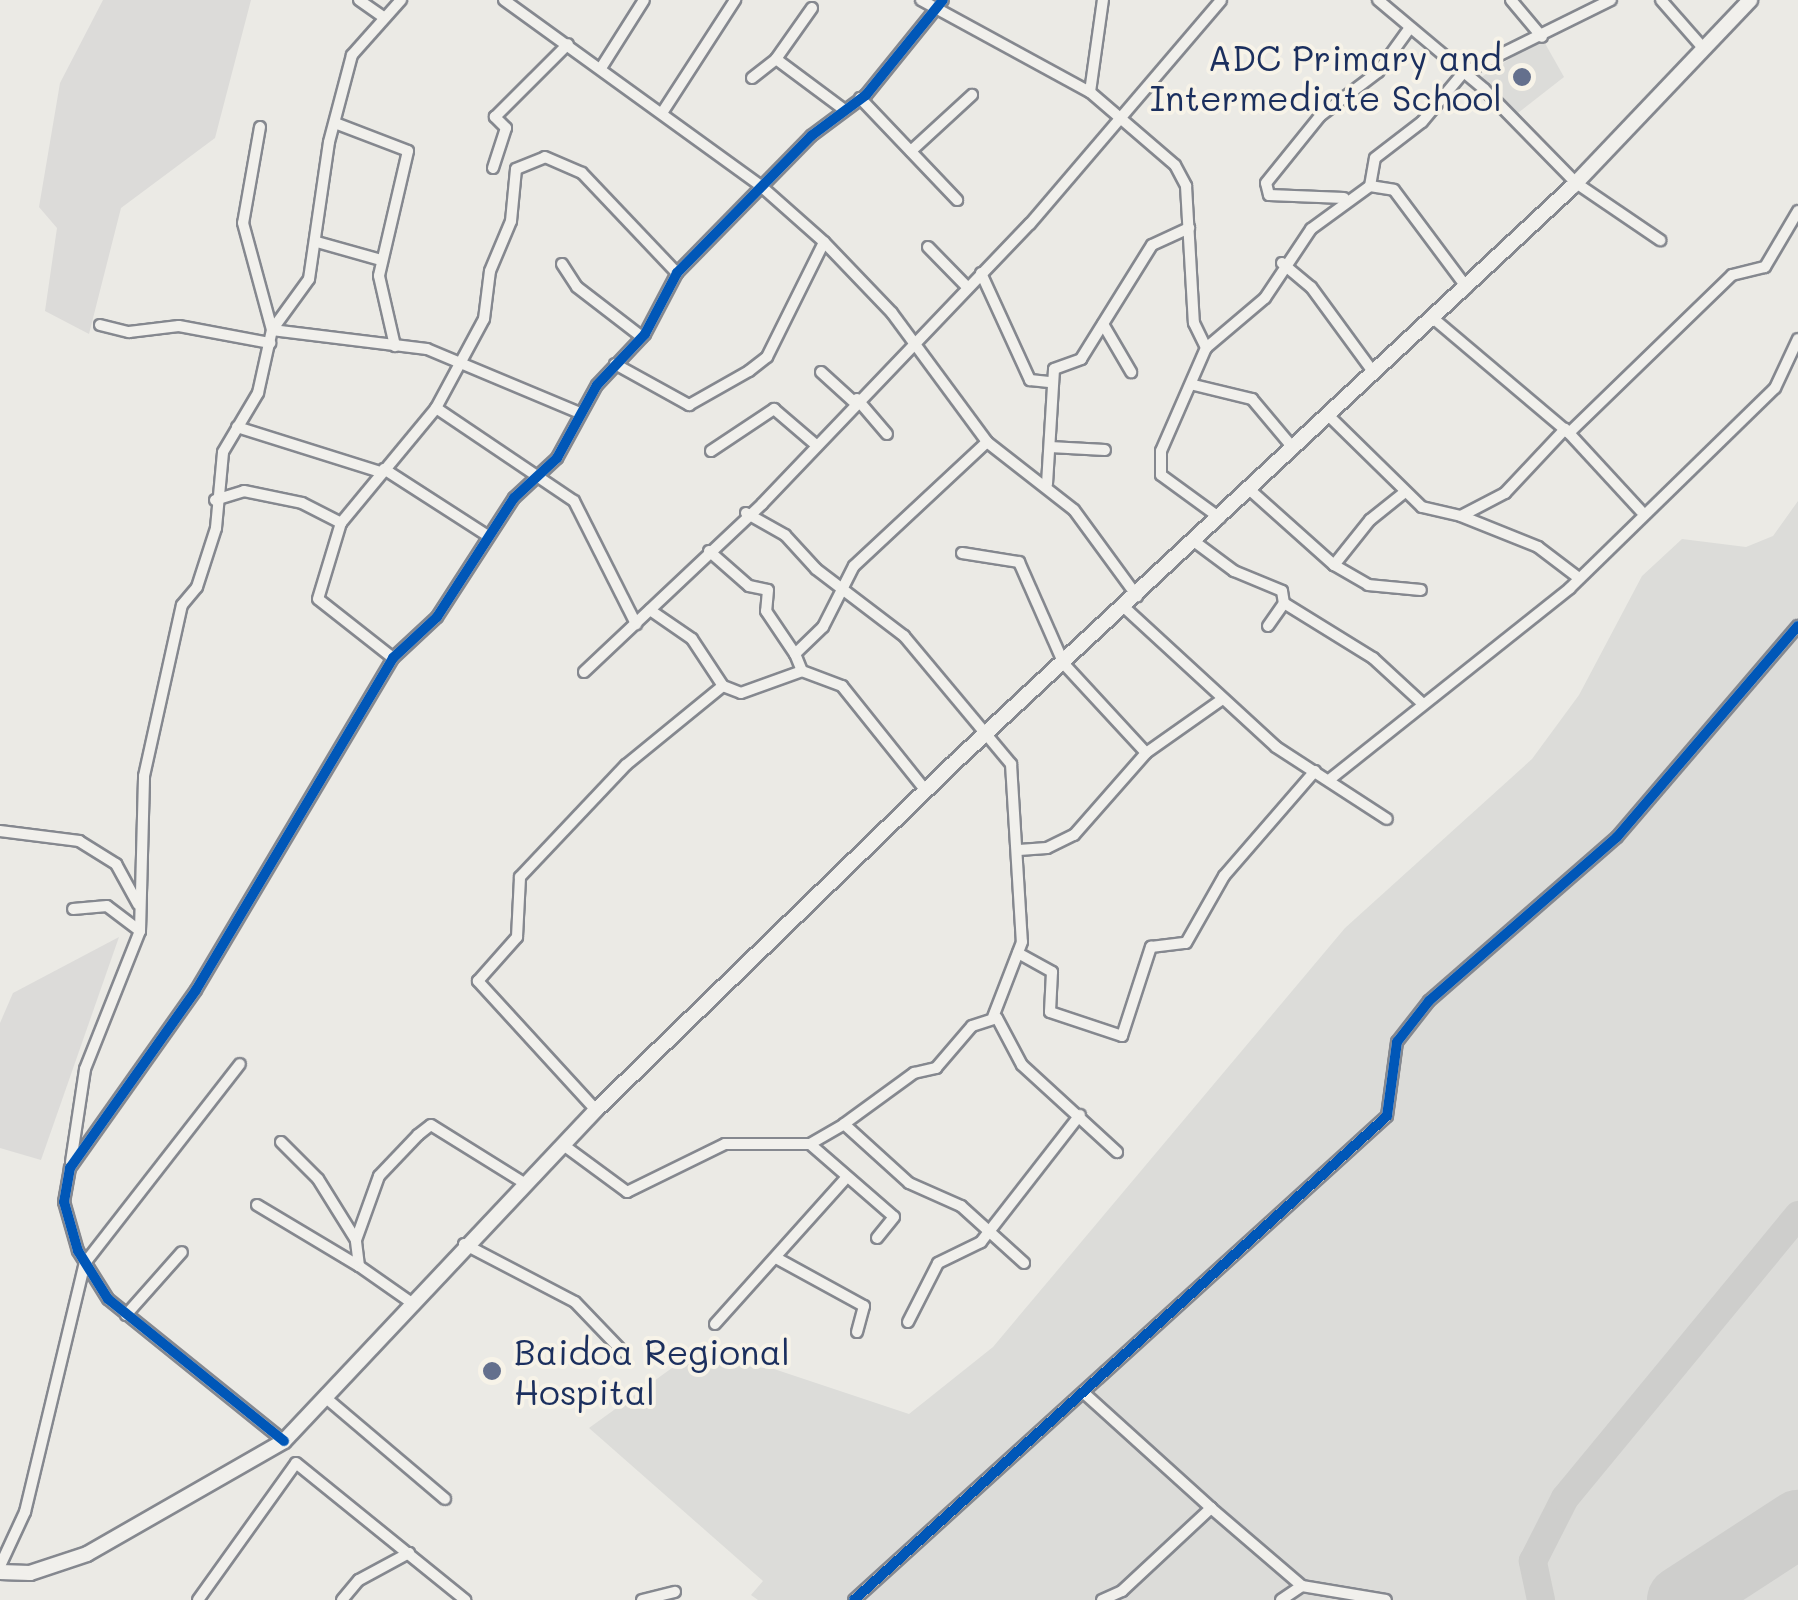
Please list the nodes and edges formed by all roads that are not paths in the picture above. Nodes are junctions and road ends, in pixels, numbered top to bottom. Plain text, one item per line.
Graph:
1 (359, 0) edge
2 (401, 0) edge
3 (505, 0) edge
4 (644, 0) edge
5 (735, 0) edge
6 (921, 0) edge
7 (1103, 0) edge
8 (1222, 0) edge
9 (1378, 0) edge
10 (1511, 0) edge
11 (1611, 0) edge
12 (1661, 0) edge
13 (1750, 0) edge
14 (940, 4) edge
15 (812, 8) dead end
16 (383, 17) junction
17 (1410, 28) junction
18 (1542, 36) junction
19 (568, 44) junction
20 (1704, 49) junction
21 (776, 59) junction
22 (601, 68) junction
23 (1463, 73) junction
24 (752, 78) dead end
25 (1090, 92) junction
26 (972, 95) dead end
27 (860, 98) junction
28 (842, 108) junction
29 (662, 113) junction
30 (1122, 120) junction
31 (334, 124) junction
32 (260, 127) dead end
33 (911, 151) junction
34 (516, 169) junction
35 (1576, 183) junction
36 (1370, 186) junction
37 (762, 187) junction
38 (1344, 198) junction
39 (957, 200) dead end
40 (1798, 211) edge
41 (1189, 228) junction
42 (1783, 230) junction
43 (1798, 236) edge
44 (1660, 240) dead end
45 (316, 242) junction
46 (824, 242) junction
47 (928, 247) dead end
48 (382, 260) junction
49 (1282, 263) junction
50 (562, 264) dead end
51 (677, 273) junction
52 (981, 273) junction
53 (967, 287) junction
54 (1466, 288) junction
55 (1434, 319) junction
56 (1103, 324) junction
57 (100, 325) dead end
58 (270, 336) junction
59 (642, 337) junction
60 (1798, 339) edge
61 (394, 346) junction
62 (912, 346) junction
63 (1206, 348) junction
64 (462, 359) junction
65 (616, 364) junction
66 (821, 372) dead end
67 (1131, 372) dead end
68 (1374, 373) junction
69 (1050, 382) junction
70 (1194, 385) junction
71 (855, 401) junction
72 (436, 408) junction
73 (580, 413) junction
74 (1330, 416) junction
75 (237, 427) junction
76 (1567, 431) junction
77 (887, 434) dead end
78 (986, 442) junction
79 (816, 445) junction
80 (1050, 446) junction
81 (1294, 449) junction
82 (1105, 450) dead end
83 (711, 451) dead end
84 (382, 470) junction
85 (542, 476) junction
86 (1047, 484) junction
87 (1250, 490) junction
88 (1405, 492) junction
89 (215, 500) junction
90 (1641, 512) junction
91 (746, 513) junction
92 (1461, 516) junction
93 (1220, 518) junction
94 (341, 523) junction
95 (488, 536) junction
96 (1195, 542) junction
97 (709, 551) junction
98 (962, 553) dead end
99 (1334, 565) junction
100 (1576, 576) junction
101 (844, 588) junction
102 (1421, 590) dead end
103 (1137, 596) junction
104 (1284, 603) junction
105 (1124, 608) junction
106 (650, 610) junction
107 (636, 624) junction
108 (1268, 626) dead end
109 (1798, 626) edge
110 (795, 654) junction
111 (393, 658) junction
112 (1064, 664) junction
113 (802, 671) junction
114 (584, 672) dead end
115 (723, 686) junction
116 (1220, 700) junction
117 (1422, 703) junction
118 (985, 736) junction
119 (1146, 753) junction
120 (1315, 771) junction
121 (1329, 780) junction
122 (926, 791) junction
123 (1387, 818) dead end
124 (0, 831) edge
125 (1019, 850) junction
126 (73, 910) dead end
127 (141, 910) junction
128 (140, 932) junction
129 (1018, 954) junction
130 (993, 1018) junction
131 (240, 1064) dead end
132 (596, 1110) junction
133 (1080, 1114) junction
134 (844, 1124) junction
135 (281, 1142) dead end
136 (562, 1144) junction
137 (810, 1144) junction
138 (1117, 1152) dead end
139 (70, 1168) junction
140 (844, 1180) junction
141 (524, 1183) junction
142 (257, 1205) dead end
143 (990, 1232) junction
144 (876, 1238) dead end
145 (356, 1240) junction
146 (464, 1244) junction
147 (182, 1252) dead end
148 (778, 1259) junction
149 (1024, 1262) dead end
150 (85, 1263) junction
151 (359, 1266) junction
152 (408, 1301) junction
153 (126, 1316) junction
154 (908, 1322) dead end
155 (715, 1324) dead end
156 (857, 1332) dead end
157 (623, 1352) dead end
158 (1085, 1394) junction
159 (326, 1398) junction
160 (284, 1442) junction
161 (446, 1499) dead end
162 (1211, 1508) junction
163 (409, 1552) junction
164 (0, 1569) edge
165 (1302, 1586) junction
166 (675, 1592) dead end
167 (198, 1600) edge
168 (342, 1600) edge
169 (465, 1600) edge
170 (642, 1600) edge
171 (854, 1600) edge
172 (1102, 1600) edge
173 (1281, 1600) edge
174 (1386, 1600) edge

1 - 16 street
2 - 16 street
3 - 19 street
4 - 22 street
5 - 29 street
6 - 14 street
7 - 25 street
8 - 30 street
9 - 17 street
10 - 18 street
11 - 18 street
12 - 20 street
13 - 20 main road
14 - 25 street
14 - 27 street
15 - 21 street
16 - 31 street
17 - 23 street
17 - 38 street
18 - 23 street
19 - 22 street
19 - 34 street
20 - 35 main road
21 - 24 street
21 - 28 street
22 - 29 street
23 - 35 street
23 - 36 street
25 - 30 street
26 - 33 street
27 - 28 street
27 - 33 street
28 - 37 street
29 - 37 street
30 - 41 street
30 - 52 street
31 - 45 street
31 - 48 street
32 - 58 street
33 - 39 street
34 - 51 street
34 - 64 street
35 - 44 street
35 - 54 main road
36 - 38 street
36 - 54 street
37 - 46 street
37 - 51 street
38 - 49 street
40 - 42 street
41 - 56 street
41 - 63 street
42 - 43 street
42 - 76 street
45 - 48 street
45 - 58 street
46 - 62 street
46 - 65 street
47 - 53 street
48 - 61 street
49 - 63 street
49 - 68 street
50 - 59 street
51 - 59 street
52 - 53 street
52 - 69 street
53 - 62 street
54 - 55 main road
55 - 68 main road
55 - 76 street
56 - 67 street
56 - 69 street
57 - 58 street
58 - 61 street
58 - 75 street
59 - 65 street
60 - 90 street
61 - 64 street
62 - 71 street
62 - 78 street
63 - 70 street
64 - 72 street
64 - 73 street
65 - 73 street
66 - 71 street
68 - 74 main road
69 - 80 street
70 - 81 street
70 - 93 street
71 - 77 street
71 - 79 street
72 - 84 street
72 - 85 street
73 - 85 street
74 - 81 main road
74 - 88 street
75 - 84 street
75 - 89 street
76 - 90 street
76 - 92 street
78 - 86 street
78 - 101 street
79 - 83 street
79 - 91 street
80 - 82 street
80 - 86 street
81 - 87 main road
84 - 94 street
84 - 95 street
85 - 95 street
85 - 107 street
86 - 103 street
87 - 93 main road
87 - 99 street
88 - 92 street
88 - 99 street
89 - 94 street
89 - 127 street
90 - 100 street
91 - 97 street
91 - 101 street
92 - 100 street
93 - 96 main road
94 - 111 street
95 - 111 street
96 - 103 main road
96 - 104 street
97 - 106 street
97 - 110 street
98 - 112 street
99 - 102 street
100 - 117 street
101 - 110 street
101 - 118 street
103 - 105 main road
104 - 108 street
104 - 117 street
105 - 112 main road
105 - 116 street
106 - 107 street
106 - 115 street
107 - 114 street
109 - 158 street
110 - 113 street
111 - 139 street
112 - 118 main road
112 - 119 street
113 - 115 street
113 - 122 street
115 - 132 street
116 - 119 street
116 - 120 street
117 - 121 street
118 - 122 main road
118 - 125 street
119 - 125 street
120 - 121 street
120 - 129 street
121 - 123 street
122 - 132 main road
124 - 127 street
125 - 129 street
126 - 128 street
127 - 128 street
128 - 139 street
129 - 130 street
130 - 133 street
130 - 134 street
131 - 150 street
132 - 136 main road
133 - 138 street
133 - 143 street
134 - 137 street
134 - 143 street
135 - 145 street
136 - 137 street
136 - 141 main road
137 - 140 street
139 - 150 street
140 - 144 street
140 - 148 street
141 - 145 street
141 - 146 main road
142 - 151 street
143 - 149 street
143 - 154 street
145 - 151 street
146 - 152 main road
146 - 157 street
147 - 153 street
148 - 155 street
148 - 156 street
150 - 153 street
150 - 164 street
151 - 152 street
152 - 159 main road
153 - 160 street
158 - 162 street
158 - 171 street
159 - 160 main road
159 - 161 street
160 - 164 main road
162 - 165 street
162 - 172 street
163 - 167 street
163 - 168 street
163 - 169 street
165 - 173 street
165 - 174 street
166 - 170 street

